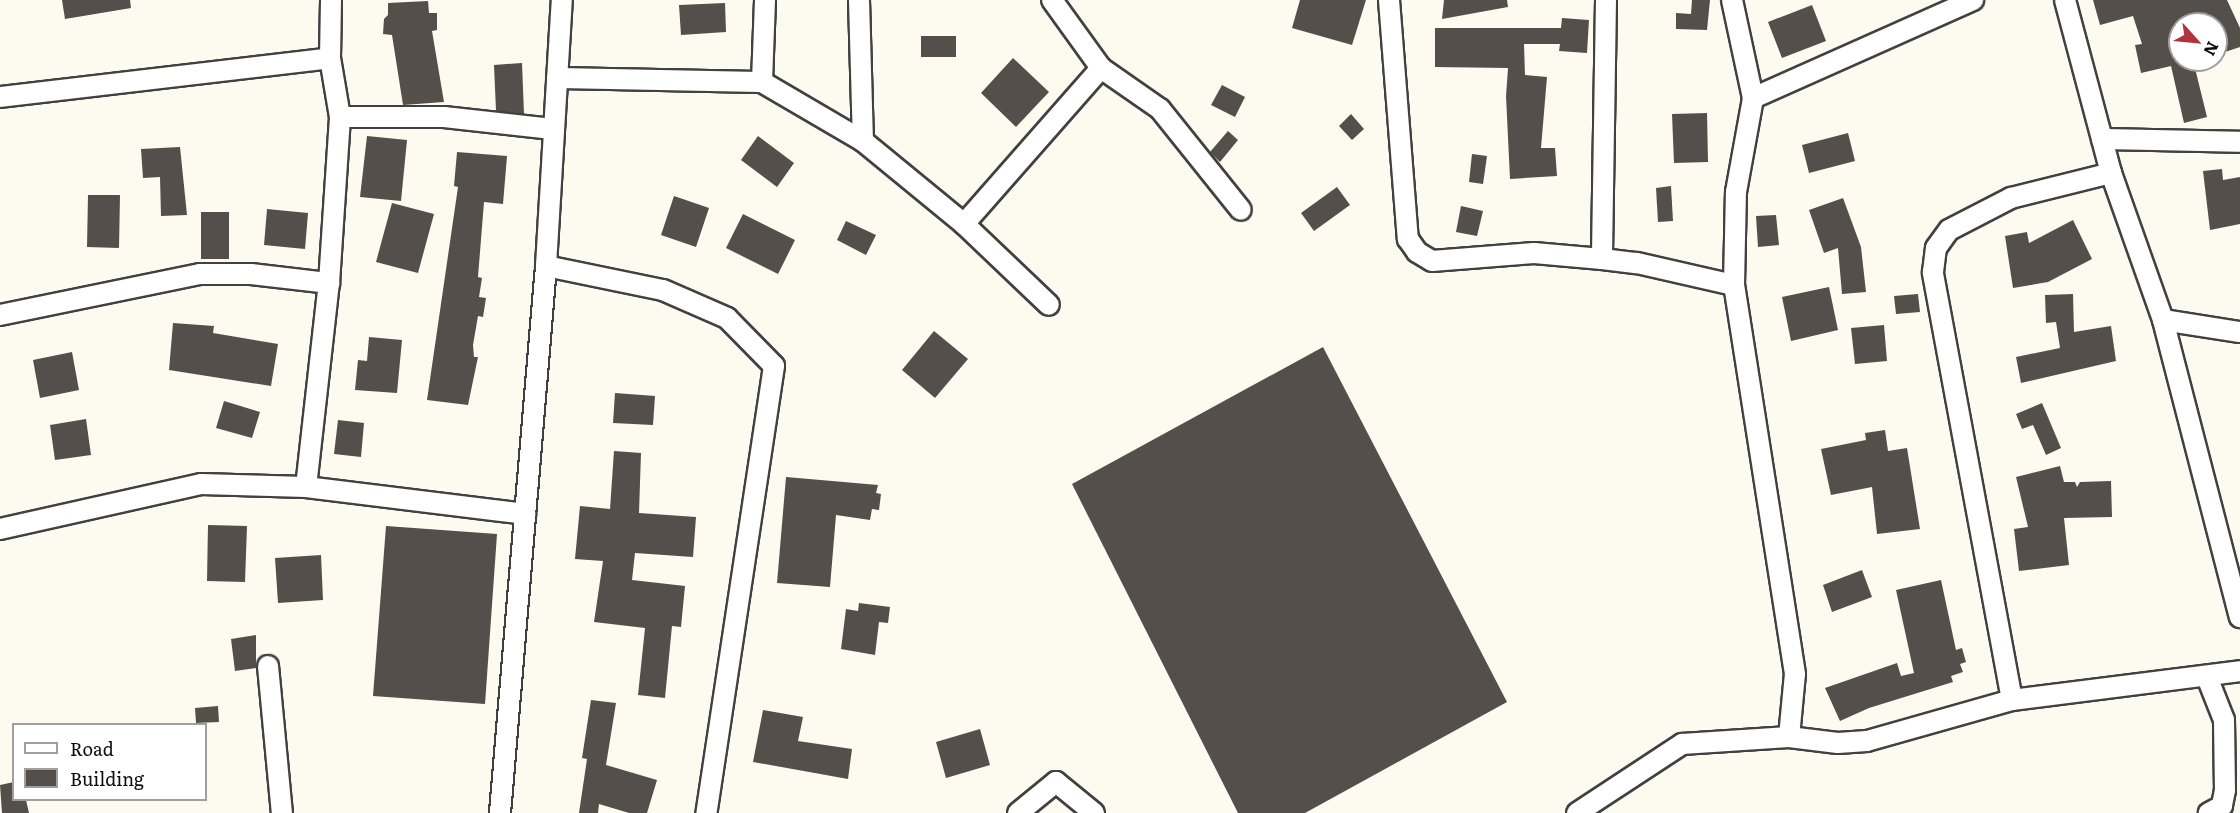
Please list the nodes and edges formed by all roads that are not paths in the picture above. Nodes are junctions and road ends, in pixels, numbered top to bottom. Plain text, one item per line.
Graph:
1 (331, 0) edge
2 (562, 0) edge
3 (765, 0) edge
4 (859, 0) edge
5 (1052, 0) edge
6 (1389, 0) edge
7 (1606, 0) edge
8 (1732, 0) edge
9 (1973, 0) edge
10 (2065, 0) edge
11 (330, 58) junction
12 (1101, 68) junction
13 (557, 78) junction
14 (762, 82) junction
15 (0, 97) edge
16 (1753, 98) junction
17 (340, 117) junction
18 (552, 129) junction
19 (2102, 138) junction
20 (863, 141) junction
21 (2240, 142) edge
22 (2111, 173) junction
23 (1241, 210) dead end
24 (964, 224) junction
25 (1602, 259) junction
26 (546, 266) junction
27 (329, 283) junction
28 (1734, 285) junction
29 (1049, 305) dead end
30 (0, 315) edge
31 (2163, 320) junction
32 (2240, 332) edge
33 (306, 487) junction
34 (525, 514) junction
35 (0, 529) edge
36 (2240, 617) edge
37 (268, 666) dead end
38 (2240, 671) edge
39 (2207, 677) junction
40 (2012, 700) junction
41 (1788, 737) junction
42 (282, 813) edge
43 (500, 813) edge
44 (706, 813) edge
45 (1018, 813) edge
46 (1094, 813) edge
47 (1576, 813) edge
48 (2210, 813) edge

1 - 11 street
2 - 13 street
3 - 14 street
4 - 20 street
5 - 12 street
6 - 25 street
7 - 25 street
8 - 16 street
9 - 16 street
10 - 19 street
11 - 15 street
11 - 17 street
12 - 23 street
12 - 24 street
13 - 14 street
13 - 18 street
14 - 20 street
16 - 28 street
17 - 18 street
17 - 27 street
18 - 26 street
19 - 21 street
19 - 22 street
20 - 24 street
22 - 31 street
22 - 40 street
24 - 29 street
25 - 28 street
26 - 34 street
26 - 44 street
27 - 30 street
27 - 33 street
28 - 41 street
31 - 32 street
31 - 36 street
33 - 34 street
33 - 35 street
34 - 43 street
37 - 42 street
38 - 39 street
39 - 40 street
39 - 48 street
40 - 41 street
41 - 47 street
45 - 46 street

